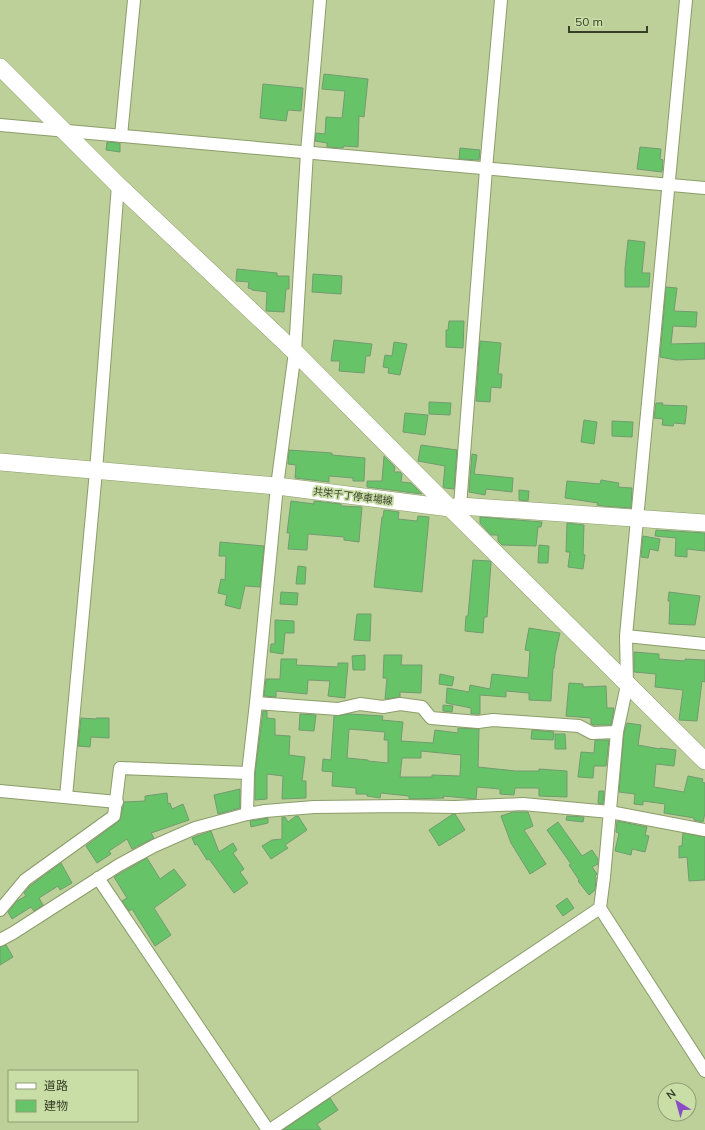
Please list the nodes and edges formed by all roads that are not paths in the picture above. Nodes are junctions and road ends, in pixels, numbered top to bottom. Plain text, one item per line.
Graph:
1 (134, 0) edge
2 (320, 0) edge
3 (501, 0) edge
4 (686, 0) edge
5 (0, 68) edge
6 (0, 124) edge
7 (62, 130) junction
8 (121, 136) junction
9 (307, 152) junction
10 (486, 169) junction
11 (669, 185) junction
12 (118, 186) junction
13 (705, 188) edge
14 (295, 352) junction
15 (0, 462) edge
16 (96, 471) junction
17 (277, 486) junction
18 (455, 507) junction
19 (637, 518) junction
20 (705, 524) edge
21 (626, 636) junction
22 (705, 644) edge
23 (627, 685) junction
24 (256, 703) junction
25 (617, 732) junction
26 (705, 761) edge
27 (248, 773) junction
28 (0, 791) edge
29 (66, 797) junction
30 (117, 802) junction
31 (610, 812) junction
32 (247, 814) junction
33 (705, 830) edge
34 (98, 878) junction
35 (600, 908) junction
36 (0, 910) edge
37 (0, 940) edge
38 (705, 1071) edge
39 (269, 1130) edge

1 - 8 street
2 - 9 street
3 - 10 street
4 - 11 street
5 - 7 street
6 - 7 street
7 - 8 street
7 - 12 street
8 - 9 street
9 - 10 street
9 - 14 street
10 - 11 street
10 - 18 street
11 - 13 street
11 - 19 street
12 - 14 street
12 - 16 street
14 - 17 street
14 - 18 street
15 - 16 street, 共栄千丁停車場線
16 - 17 street, 共栄千丁停車場線
16 - 29 street
17 - 18 street, 共栄千丁停車場線
17 - 24 street
18 - 19 street, 共栄千丁停車場線
18 - 23 street
19 - 20 street, 共栄千丁停車場線
19 - 21 street
21 - 22 street
21 - 23 street
23 - 25 street
23 - 26 street
24 - 25 street
24 - 27 street
25 - 31 street
27 - 30 street
27 - 32 street
28 - 29 street
29 - 30 street
30 - 36 street
31 - 32 street
31 - 33 street
31 - 35 street
32 - 34 street
34 - 37 street
34 - 39 street
35 - 38 street
35 - 39 street

